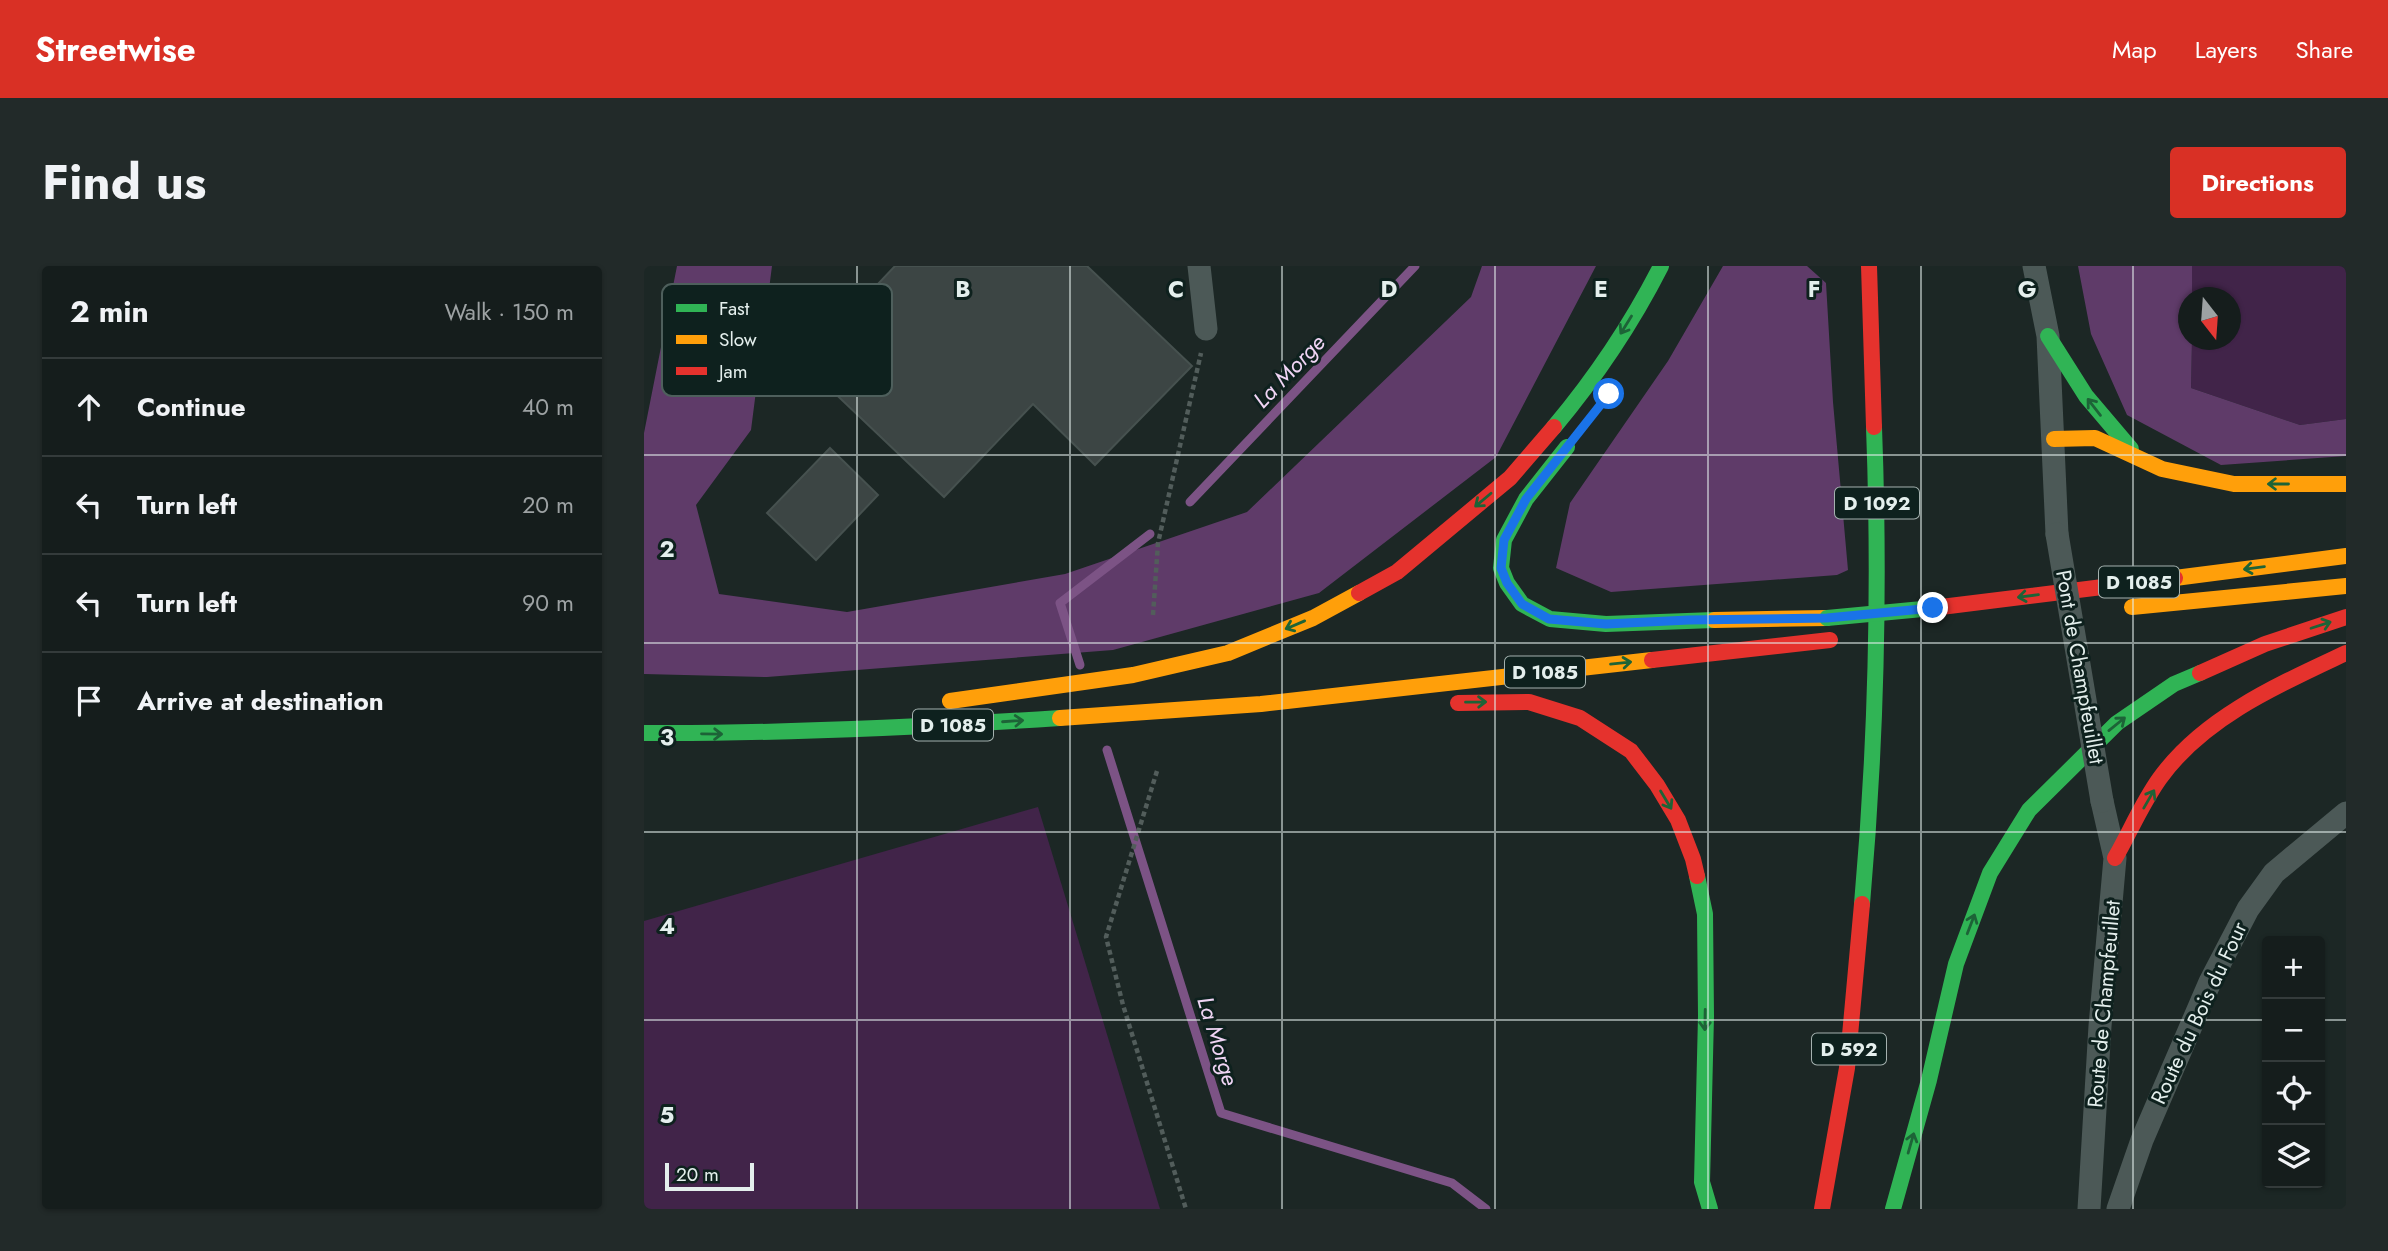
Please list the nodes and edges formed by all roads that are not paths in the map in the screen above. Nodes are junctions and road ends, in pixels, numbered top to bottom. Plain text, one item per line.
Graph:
1 (1199, 266) edge
2 (1661, 266) edge
3 (1869, 266) edge
4 (2034, 266) edge
5 (1206, 329) road end
6 (2048, 336) junction
7 (1576, 436) dead end
8 (2054, 439) junction
9 (2140, 457) junction
10 (2346, 484) edge
11 (2346, 556) edge
12 (2346, 586) edge
13 (2118, 609) dead end
14 (2091, 611) dead end
15 (2050, 615) dead end
16 (2346, 617) edge
17 (1827, 618) junction
18 (1894, 633) dead end
19 (1651, 639) dead end
20 (1877, 651) joint
21 (2346, 653) edge
22 (1122, 693) dead end
23 (1446, 703) dead end
24 (1261, 704) junction
25 (1404, 704) dead end
26 (644, 733) edge
27 (2102, 801) joint
28 (2346, 813) edge
29 (2115, 858) junction
30 (1710, 1209) edge
31 (1821, 1209) edge
32 (1893, 1209) edge
33 (2089, 1209) edge
34 (2118, 1209) edge

1 - 5 street
2 -> 22 main road, D 1085
3 - 20 main road, D 1092
4 - 6 street, Pont de Champfeuillet
6 - 8 street, Pont de Champfeuillet
9 -> 6 main road
7 - 17 main road
8 - 9 main road
8 - 27 street, Pont de Champfeuillet, bridge
10 -> 9 main road
11 -> 17 main road, D 1085, bridge
12 - 13 main road, D 1085
14 - 15 main road, D 1085
32 -> 16 main road
17 - 19 main road, D 1085
24 -> 18 main road, D 1085
20 - 31 main road, D 592
29 -> 21 main road
23 -> 30 main road
24 - 25 main road
26 -> 24 main road, D 1085
27 - 29 street, Route de Champfeuillet
28 - 34 street, Route du Bois du Four
29 - 33 street, Route de Champfeuillet

